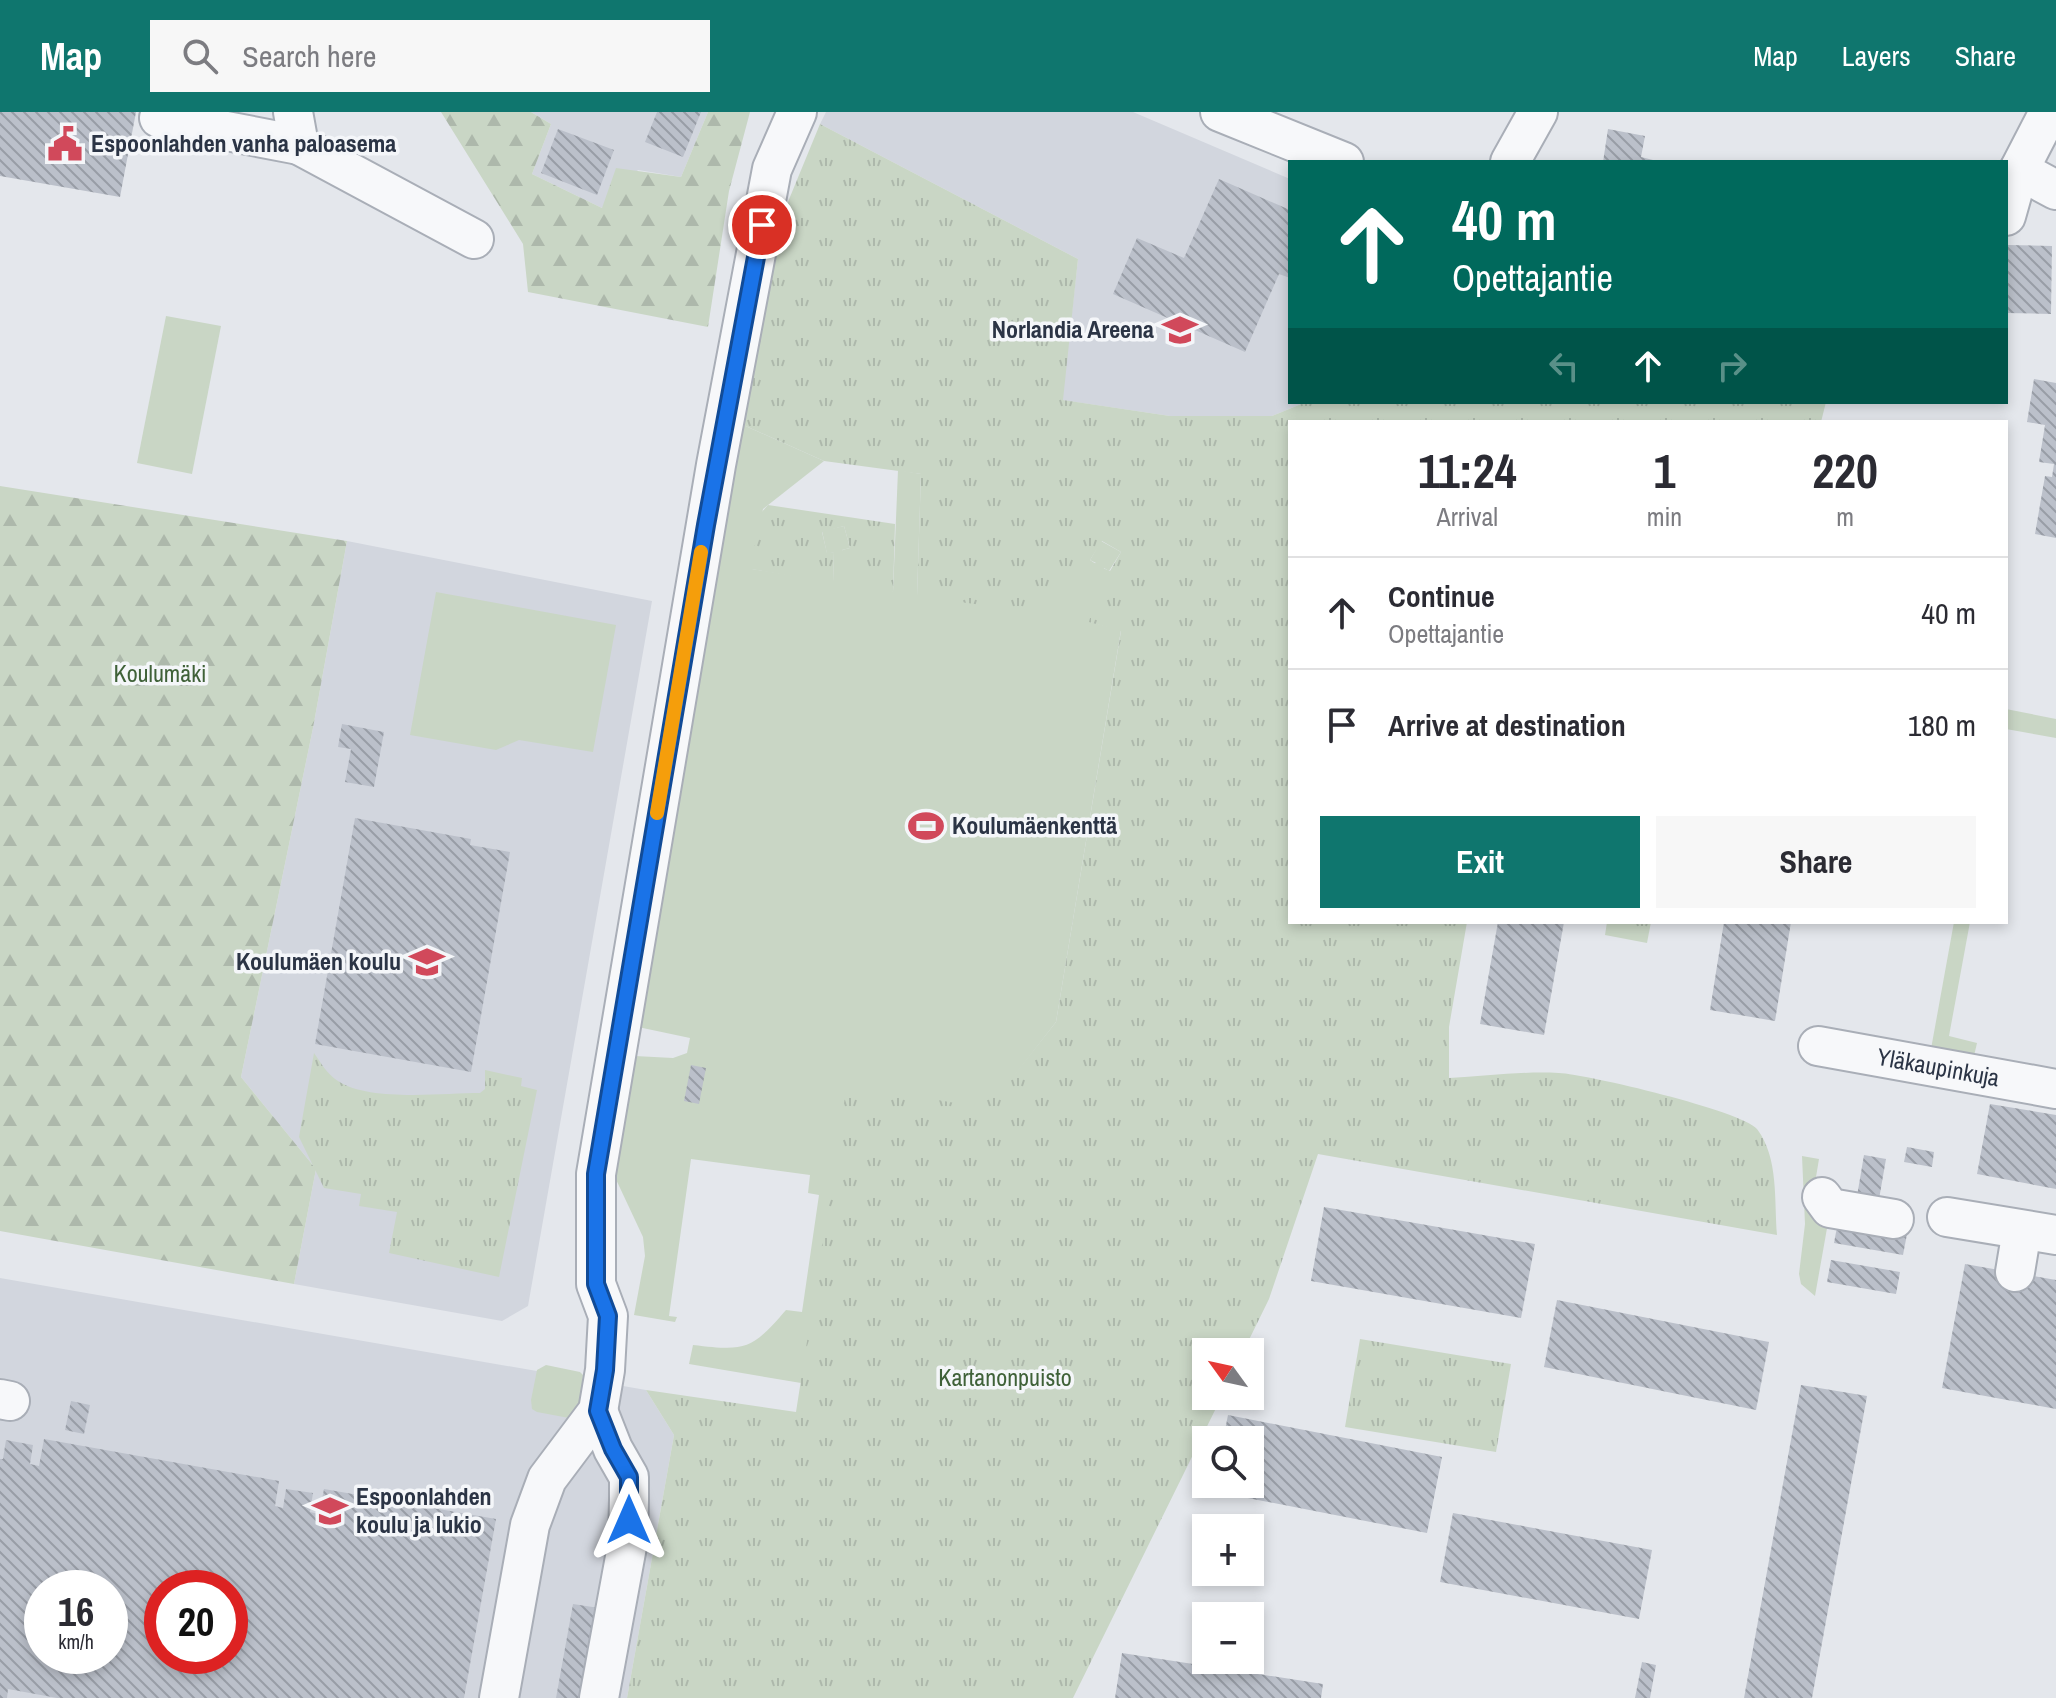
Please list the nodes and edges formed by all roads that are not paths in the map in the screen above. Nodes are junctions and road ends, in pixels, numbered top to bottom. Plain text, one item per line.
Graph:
1 (797, 112) edge
2 (1220, 112) edge
3 (1538, 112) edge
4 (2049, 112) edge
5 (159, 118) dead end
6 (296, 129) edge
7 (1339, 160) edge
8 (1511, 160) edge
9 (2019, 170) junction
10 (2056, 190) edge
11 (2008, 209) edge
12 (474, 239) dead end
13 (1818, 1046) dead end
14 (2056, 1089) edge
15 (1822, 1197) dead end
16 (1947, 1217) dead end
17 (1894, 1219) dead end
18 (2039, 1233) edge
19 (2015, 1272) dead end
20 (598, 1411) junction
21 (499, 1698) edge
22 (599, 1698) edge

1 - 20 street
2 - 7 street
3 - 8 street
4 - 9 street
5 - 6 street
6 - 12 street
9 - 10 street
9 - 11 street
13 - 14 street, Yläkaupinkuja
15 - 17 street
16 - 18 street
18 - 19 street
20 - 21 street
20 - 22 street

